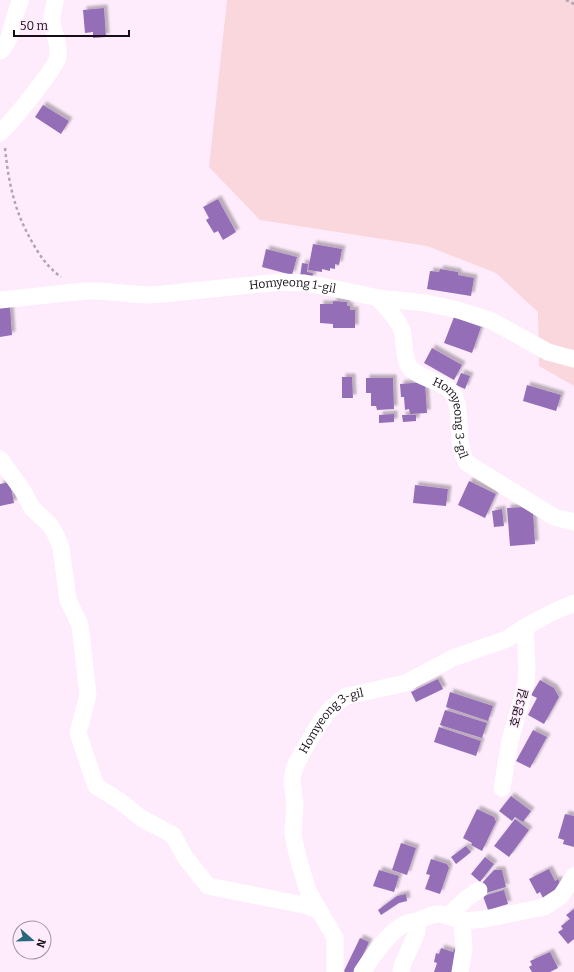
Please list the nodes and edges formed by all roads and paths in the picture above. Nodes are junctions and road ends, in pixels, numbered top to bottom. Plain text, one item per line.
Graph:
1 (21, 0) edge
2 (55, 0) edge
3 (566, 0) edge
4 (574, 4) edge
5 (6, 25) edge
6 (0, 51) edge
7 (2, 132) edge
8 (81, 291) junction
9 (378, 298) junction
10 (0, 300) edge
11 (574, 359) edge
12 (0, 459) edge
13 (574, 522) edge
14 (574, 603) edge
15 (525, 627) junction
16 (502, 788) dead end
17 (574, 876) edge
18 (479, 890) dead end
19 (319, 911) junction
20 (456, 919) junction
21 (415, 922) junction
22 (335, 972) edge
23 (362, 972) edge
24 (401, 972) edge
25 (460, 972) edge

1 - 5 street
2 - 7 street
3 - 4 path
5 - 6 street
7 - 8 path
8 - 9 street, Homyeong 1-gil
8 - 10 street, Homyeong 1-gil
9 - 11 street, Homyeong 1-gil
9 - 13 street, Homyeong 3-gil
12 - 19 street
14 - 15 street, Homyeong 3-gil
15 - 16 street, 호명3길
15 - 19 street, Homyeong 3-gil
17 - 20 street
18 - 20 street
19 - 22 street, Homyeong 3-gil
20 - 21 street
20 - 25 street
21 - 23 street
21 - 24 street

